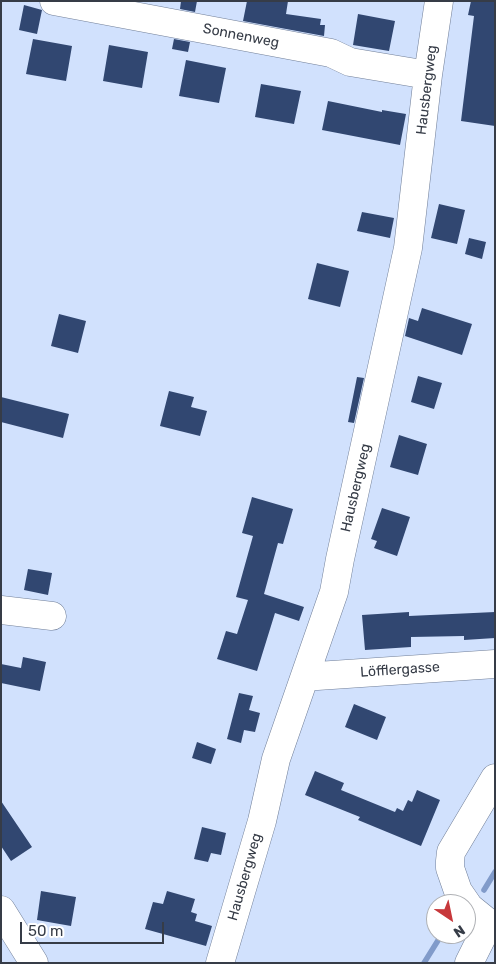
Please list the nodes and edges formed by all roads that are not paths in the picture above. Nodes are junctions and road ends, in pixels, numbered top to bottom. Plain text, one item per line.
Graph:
1 (54, 1) edge
2 (439, 1) edge
3 (428, 75) junction
4 (1, 610) edge
5 (52, 616) dead end
6 (495, 664) edge
7 (306, 672) junction
8 (493, 786) edge
9 (1, 910) edge
10 (34, 963) edge
11 (220, 963) edge
12 (469, 963) edge

1 - 3 street, Sonnenweg
2 - 3 street, Hausbergweg
3 - 7 street, Hausbergweg
4 - 5 street
6 - 7 street, Löfflergasse
7 - 11 street, Hausbergweg
8 - 12 street
9 - 10 street

